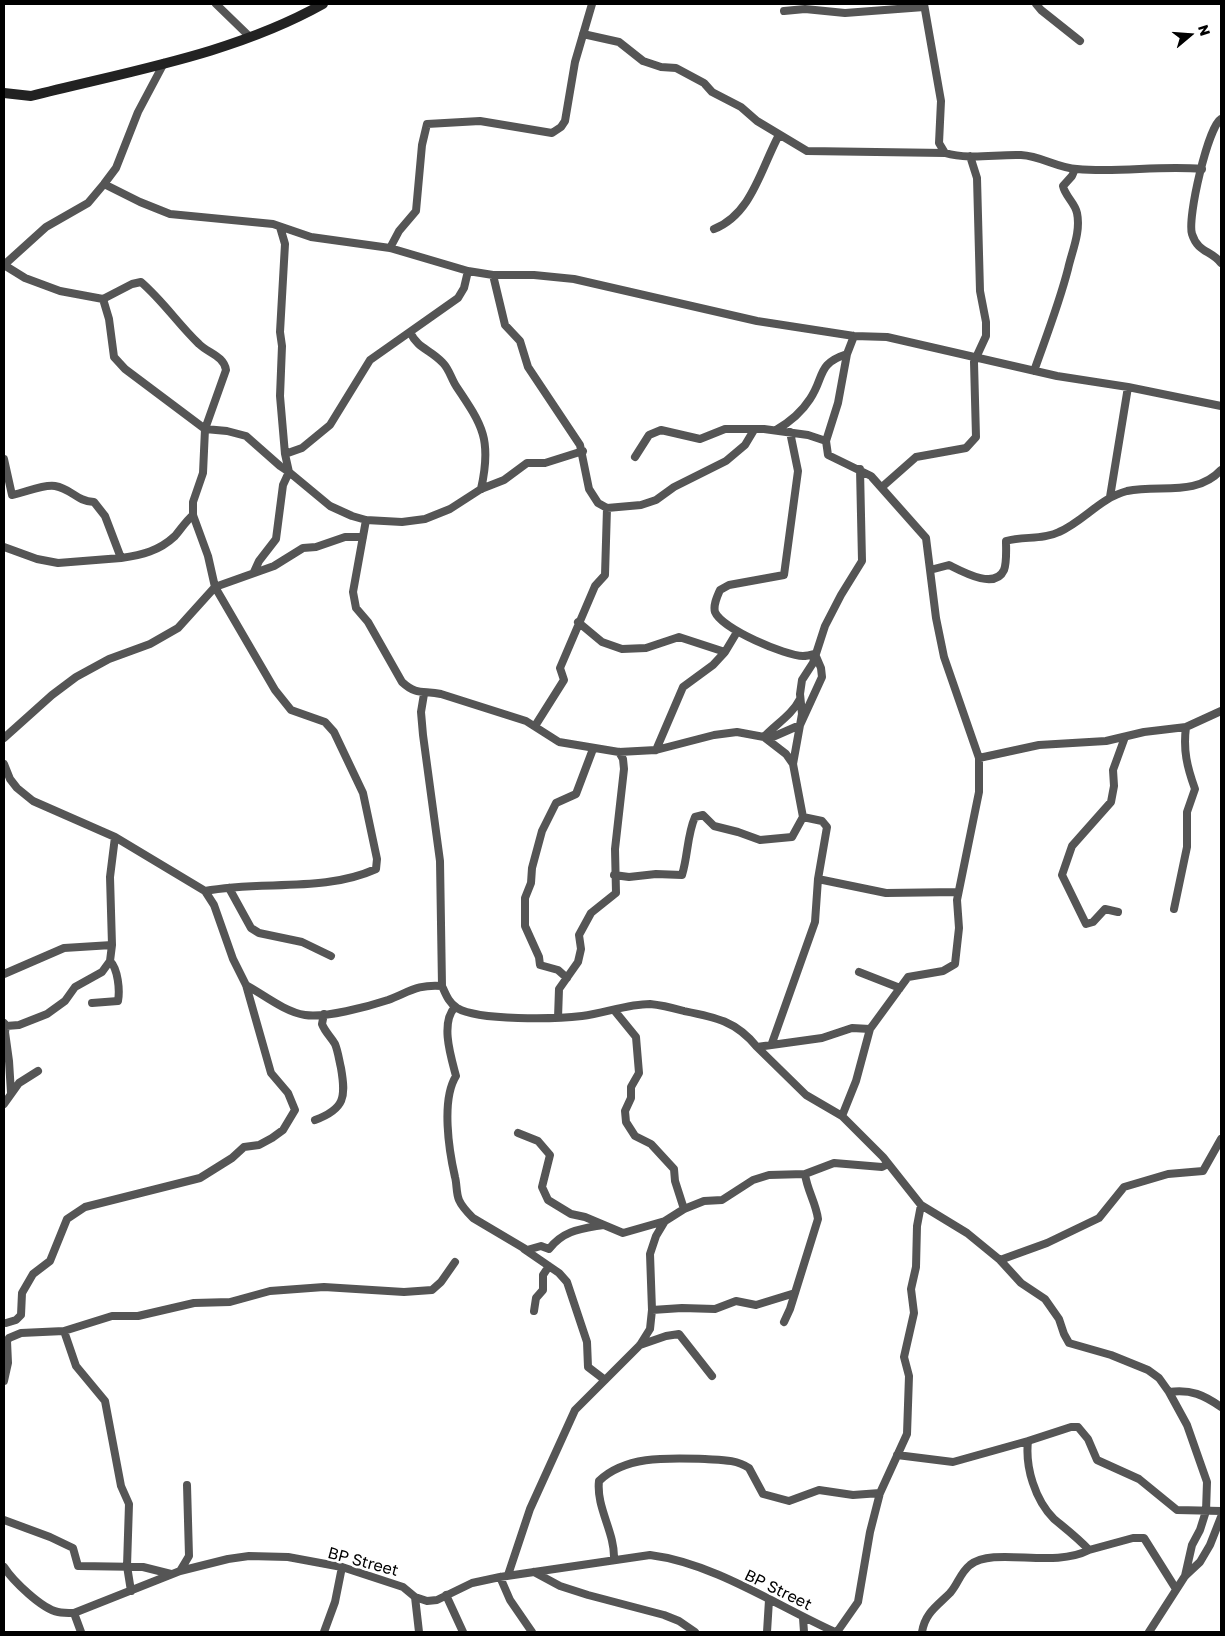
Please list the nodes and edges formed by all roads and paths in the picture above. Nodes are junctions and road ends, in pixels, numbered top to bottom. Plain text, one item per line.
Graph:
1 (216, 4) edge
2 (323, 4) edge
3 (592, 4) edge
4 (1036, 4) edge
5 (924, 5) edge
6 (784, 11) dead end
7 (583, 34) junction
8 (250, 37) junction
9 (1080, 41) dead end
10 (164, 62) junction
11 (4, 93) edge
12 (1221, 119) edge
13 (779, 134) junction
14 (945, 153) junction
15 (970, 156) junction
16 (1075, 169) junction
17 (1202, 169) junction
18 (104, 184) junction
19 (280, 227) junction
20 (714, 229) dead end
21 (390, 248) junction
22 (1221, 263) edge
23 (4, 265) edge
24 (468, 271) junction
25 (493, 275) junction
26 (103, 299) junction
27 (410, 332) junction
28 (854, 336) junction
29 (847, 354) junction
30 (976, 356) junction
31 (1034, 371) junction
32 (1128, 387) junction
33 (1221, 406) edge
34 (205, 429) junction
35 (754, 430) junction
36 (776, 430) junction
37 (790, 432) junction
38 (826, 441) junction
39 (583, 451) junction
40 (285, 454) junction
41 (635, 457) dead end
42 (4, 459) edge
43 (860, 468) junction
44 (1221, 470) edge
45 (289, 472) junction
46 (882, 487) junction
47 (481, 489) junction
48 (1110, 497) junction
49 (606, 508) junction
50 (192, 515) junction
51 (366, 520) junction
52 (363, 537) junction
53 (4, 547) edge
54 (121, 558) junction
55 (930, 570) junction
56 (254, 572) junction
57 (215, 587) junction
58 (578, 622) junction
59 (737, 632) junction
60 (725, 652) junction
61 (814, 654) junction
62 (424, 694) junction
63 (800, 699) junction
64 (1221, 711) edge
65 (800, 725) junction
66 (535, 726) junction
67 (1186, 727) junction
68 (1125, 737) junction
69 (4, 738) edge
70 (764, 738) junction
71 (593, 749) junction
72 (656, 750) junction
73 (619, 752) junction
74 (979, 758) junction
75 (4, 764) edge
76 (793, 764) junction
77 (7, 780) edge
78 (803, 817) junction
79 (116, 837) junction
80 (614, 875) junction
81 (818, 879) junction
82 (229, 888) junction
83 (205, 892) junction
84 (958, 892) junction
85 (1174, 909) dead end
86 (1118, 912) dead end
87 (112, 945) junction
88 (332, 956) dead end
89 (110, 961) junction
90 (859, 972) dead end
91 (4, 974) edge
92 (567, 978) junction
93 (246, 986) junction
94 (442, 986) junction
95 (900, 988) junction
96 (92, 1003) dead end
97 (455, 1007) junction
98 (614, 1010) junction
99 (324, 1014) junction
100 (558, 1018) junction
101 (5, 1028) edge
102 (870, 1029) junction
103 (772, 1043) junction
104 (757, 1047) junction
105 (38, 1071) dead end
106 (10, 1093) junction
107 (4, 1104) edge
108 (842, 1116) junction
109 (316, 1120) dead end
110 (518, 1133) dead end
111 (1221, 1139) edge
112 (888, 1164) junction
113 (805, 1174) junction
114 (921, 1205) junction
115 (684, 1209) junction
116 (664, 1221) junction
117 (603, 1225) junction
118 (524, 1249) junction
119 (1000, 1260) junction
120 (455, 1262) dead end
121 (549, 1266) junction
122 (795, 1293) junction
123 (652, 1310) junction
124 (534, 1311) dead end
125 (5, 1322) edge
126 (784, 1322) dead end
127 (64, 1331) junction
128 (21, 1333) junction
129 (640, 1345) junction
130 (712, 1376) dead end
131 (605, 1380) junction
132 (4, 1381) edge
133 (1169, 1392) junction
134 (1221, 1406) edge
135 (1028, 1441) junction
136 (897, 1456) junction
137 (187, 1485) dead end
138 (880, 1493) junction
139 (1206, 1511) junction
140 (1221, 1511) edge
141 (1221, 1517) edge
142 (4, 1520) edge
143 (1089, 1550) junction
144 (614, 1559) junction
145 (128, 1566) junction
146 (4, 1567) edge
147 (342, 1567) junction
148 (180, 1571) junction
149 (534, 1572) junction
150 (171, 1574) junction
151 (508, 1575) junction
152 (1185, 1576) junction
153 (500, 1577) junction
154 (1176, 1589) junction
155 (131, 1591) junction
156 (446, 1595) junction
157 (415, 1597) junction
158 (769, 1600) junction
159 (74, 1613) junction
160 (803, 1618) junction
161 (81, 1632) edge
162 (324, 1632) edge
163 (419, 1632) edge
164 (463, 1632) edge
165 (532, 1632) edge
166 (695, 1632) edge
167 (767, 1632) edge
168 (804, 1632) edge
169 (836, 1632) edge
170 (922, 1632) edge
171 (1149, 1632) edge

1 - 8 street
2 - 8 street
3 - 7 street
4 - 9 street
5 - 6 street
5 - 14 street
7 - 13 street
7 - 21 street
8 - 10 street
10 - 11 street
10 - 18 street
12 - 17 street
13 - 14 street
13 - 20 street
14 - 15 street
15 - 16 street
15 - 30 street
16 - 17 street
16 - 31 street
17 - 22 street
18 - 19 street
18 - 23 street
19 - 21 street
19 - 40 street
21 - 24 street
23 - 26 street
24 - 25 street
24 - 27 street
25 - 28 street
25 - 39 street
26 - 34 street
26 - 34 street
27 - 40 street
27 - 47 street
28 - 29 street
28 - 30 street
29 - 36 street
29 - 38 street
30 - 31 street
30 - 46 street
31 - 32 street
32 - 33 street
32 - 48 street
34 - 45 street
34 - 50 street
35 - 36 street
35 - 41 street
35 - 49 street
36 - 37 street
37 - 38 street
37 - 59 street
38 - 43 street
39 - 47 street
39 - 49 street
40 - 45 street
42 - 54 street
43 - 46 street
43 - 61 street
44 - 48 street
45 - 51 street
45 - 56 street
46 - 55 street
47 - 51 street
48 - 55 street
49 - 58 street
50 - 54 street
50 - 57 street
51 - 52 street
52 - 56 street
52 - 62 street
53 - 54 street
55 - 74 street
56 - 57 street
57 - 69 street
57 - 82 street
58 - 60 street
58 - 66 street
59 - 60 street
59 - 61 street
60 - 72 street
61 - 63 street
61 - 65 street
62 - 66 street
62 - 94 street
63 - 65 street
63 - 70 street
64 - 67 street
65 - 70 street
65 - 76 street
66 - 71 street
67 - 68 street
67 - 85 street
68 - 74 street
68 - 86 street
70 - 72 street
70 - 76 street
71 - 73 street
71 - 92 street
72 - 73 street
73 - 80 street
74 - 84 street
75 - 77 street
76 - 78 street
77 - 79 street
78 - 80 street
78 - 81 street
79 - 83 street
79 - 87 street
80 - 92 street
81 - 84 street
81 - 103 street
82 - 83 street
82 - 88 street
83 - 93 street
84 - 95 street
87 - 89 street
87 - 91 street
89 - 96 street
89 - 101 street
90 - 95 street
92 - 100 street
93 - 99 street
93 - 125 street
94 - 97 street
94 - 99 street
95 - 102 street
97 - 100 street
97 - 118 street
98 - 100 street
98 - 104 street
98 - 115 street
99 - 109 street
101 - 106 street
102 - 103 street
102 - 108 street
103 - 104 street
104 - 108 street
105 - 106 street
106 - 107 street
108 - 112 street
110 - 117 street
111 - 119 street
112 - 113 street
112 - 114 street
113 - 115 street
113 - 122 street
114 - 119 street
114 - 136 street
115 - 116 street
116 - 117 street
116 - 123 street
117 - 118 street
118 - 121 street
119 - 133 street
120 - 127 street
121 - 124 street
121 - 131 street
122 - 123 street
122 - 126 street
123 - 129 street
125 - 128 street
127 - 128 street
127 - 145 street
128 - 132 street
129 - 130 street
129 - 131 street
131 - 151 street
133 - 134 street
133 - 139 street
135 - 136 street
135 - 139 street
135 - 143 street
136 - 138 street
137 - 148 street
138 - 144 street
138 - 169 street
139 - 140 street
139 - 152 street
141 - 152 street
142 - 145 street
143 - 154 street
143 - 170 street
144 - 149 street, BP Street
144 - 158 street, BP Street
145 - 150 street
145 - 155 street
146 - 159 street
147 - 148 street, BP Street
147 - 157 street, BP Street
147 - 162 street
148 - 150 street, BP Street
149 - 151 street, BP Street
149 - 166 street
150 - 155 street, BP Street
151 - 153 street, BP Street
152 - 154 street
153 - 156 street, BP Street
153 - 165 street
154 - 171 street
155 - 159 street, BP Street
156 - 157 street, BP Street
156 - 164 street
157 - 163 street
158 - 160 street, BP Street
158 - 167 street
159 - 161 street
160 - 168 street
160 - 169 street, BP Street

